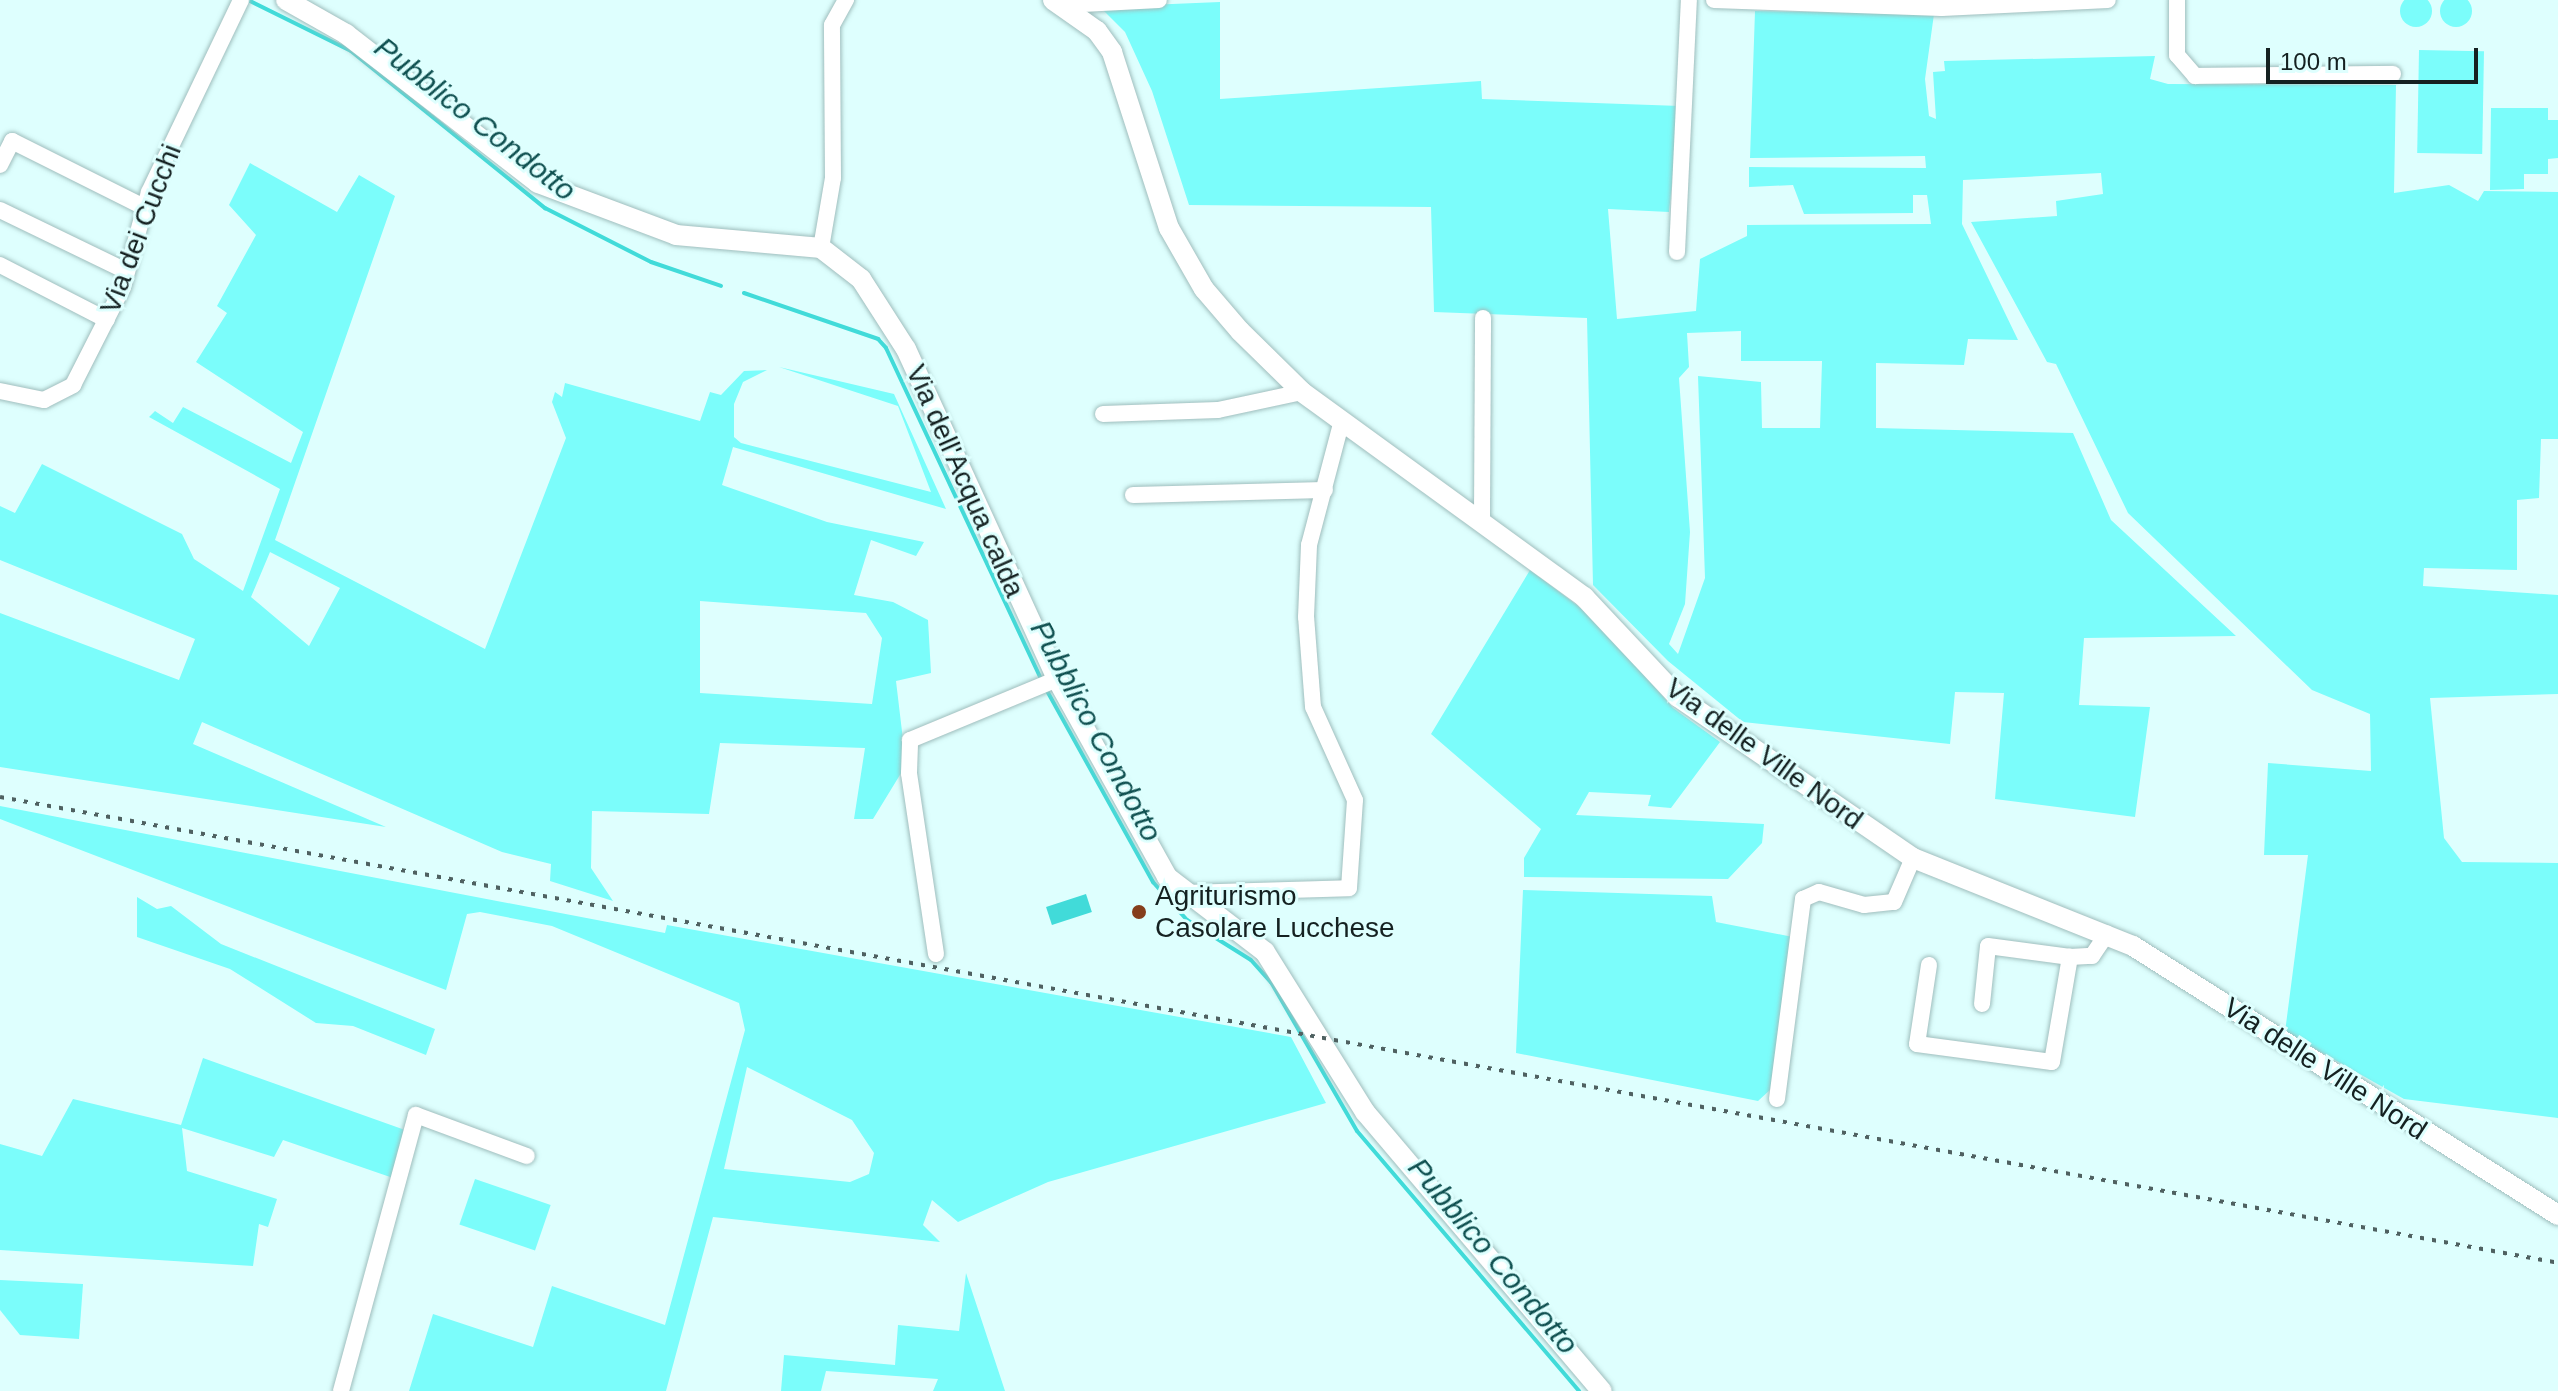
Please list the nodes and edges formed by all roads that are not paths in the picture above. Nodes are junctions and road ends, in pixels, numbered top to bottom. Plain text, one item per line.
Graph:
1 (286, 0) edge
2 (846, 0) edge
3 (1159, 0) edge
4 (1689, 0) edge
5 (1714, 0) edge
6 (2108, 0) edge
7 (2177, 0) edge
8 (1058, 2) edge
9 (240, 3) edge
10 (1943, 4) edge
11 (2393, 74) dead end
12 (0, 165) edge
13 (144, 207) junction
14 (0, 210) edge
15 (821, 248) junction
16 (1677, 252) dead end
17 (0, 265) edge
18 (126, 271) junction
19 (1483, 318) dead end
20 (107, 320) junction
21 (0, 391) edge
22 (1302, 392) junction
23 (1103, 414) dead end
24 (1342, 420) junction
25 (1325, 490) junction
26 (1133, 495) dead end
27 (1482, 518) junction
28 (1052, 681) junction
29 (1913, 858) junction
30 (1185, 893) junction
31 (2107, 934) junction
32 (936, 954) dead end
33 (2070, 957) junction
34 (1929, 965) dead end
35 (1982, 1004) dead end
36 (1777, 1099) dead end
37 (527, 1156) dead end
38 (2558, 1215) edge
39 (341, 1391) edge
40 (1602, 1391) edge

1 - 15 street
2 - 15 street
3 - 8 street
4 - 16 street
5 - 10 street
6 - 10 street
7 - 11 street
8 - 22 street, Via delle Ville Nord
9 - 13 street, Via dei Cucchi
12 - 13 street
13 - 18 street, Via dei Cucchi
14 - 18 street
15 - 28 street, Via dell'Acqua calda
17 - 20 street
18 - 20 street, Via dei Cucchi
19 - 27 street
20 - 21 street, Via dei Cucchi
22 - 23 street
22 - 24 street, Via delle Ville Nord
24 - 25 street
24 - 27 street, Via delle Ville Nord
25 - 26 street
25 - 30 street
27 - 29 street, Via delle Ville Nord
28 - 30 street, Via dell'Acqua calda
28 - 32 street
29 - 31 street, Via delle Ville Nord
29 - 36 street
30 - 40 street, Via dell'Acqua calda
31 - 33 street
31 - 38 street, Via delle Ville Nord
33 - 34 street
33 - 35 street
37 - 39 street

